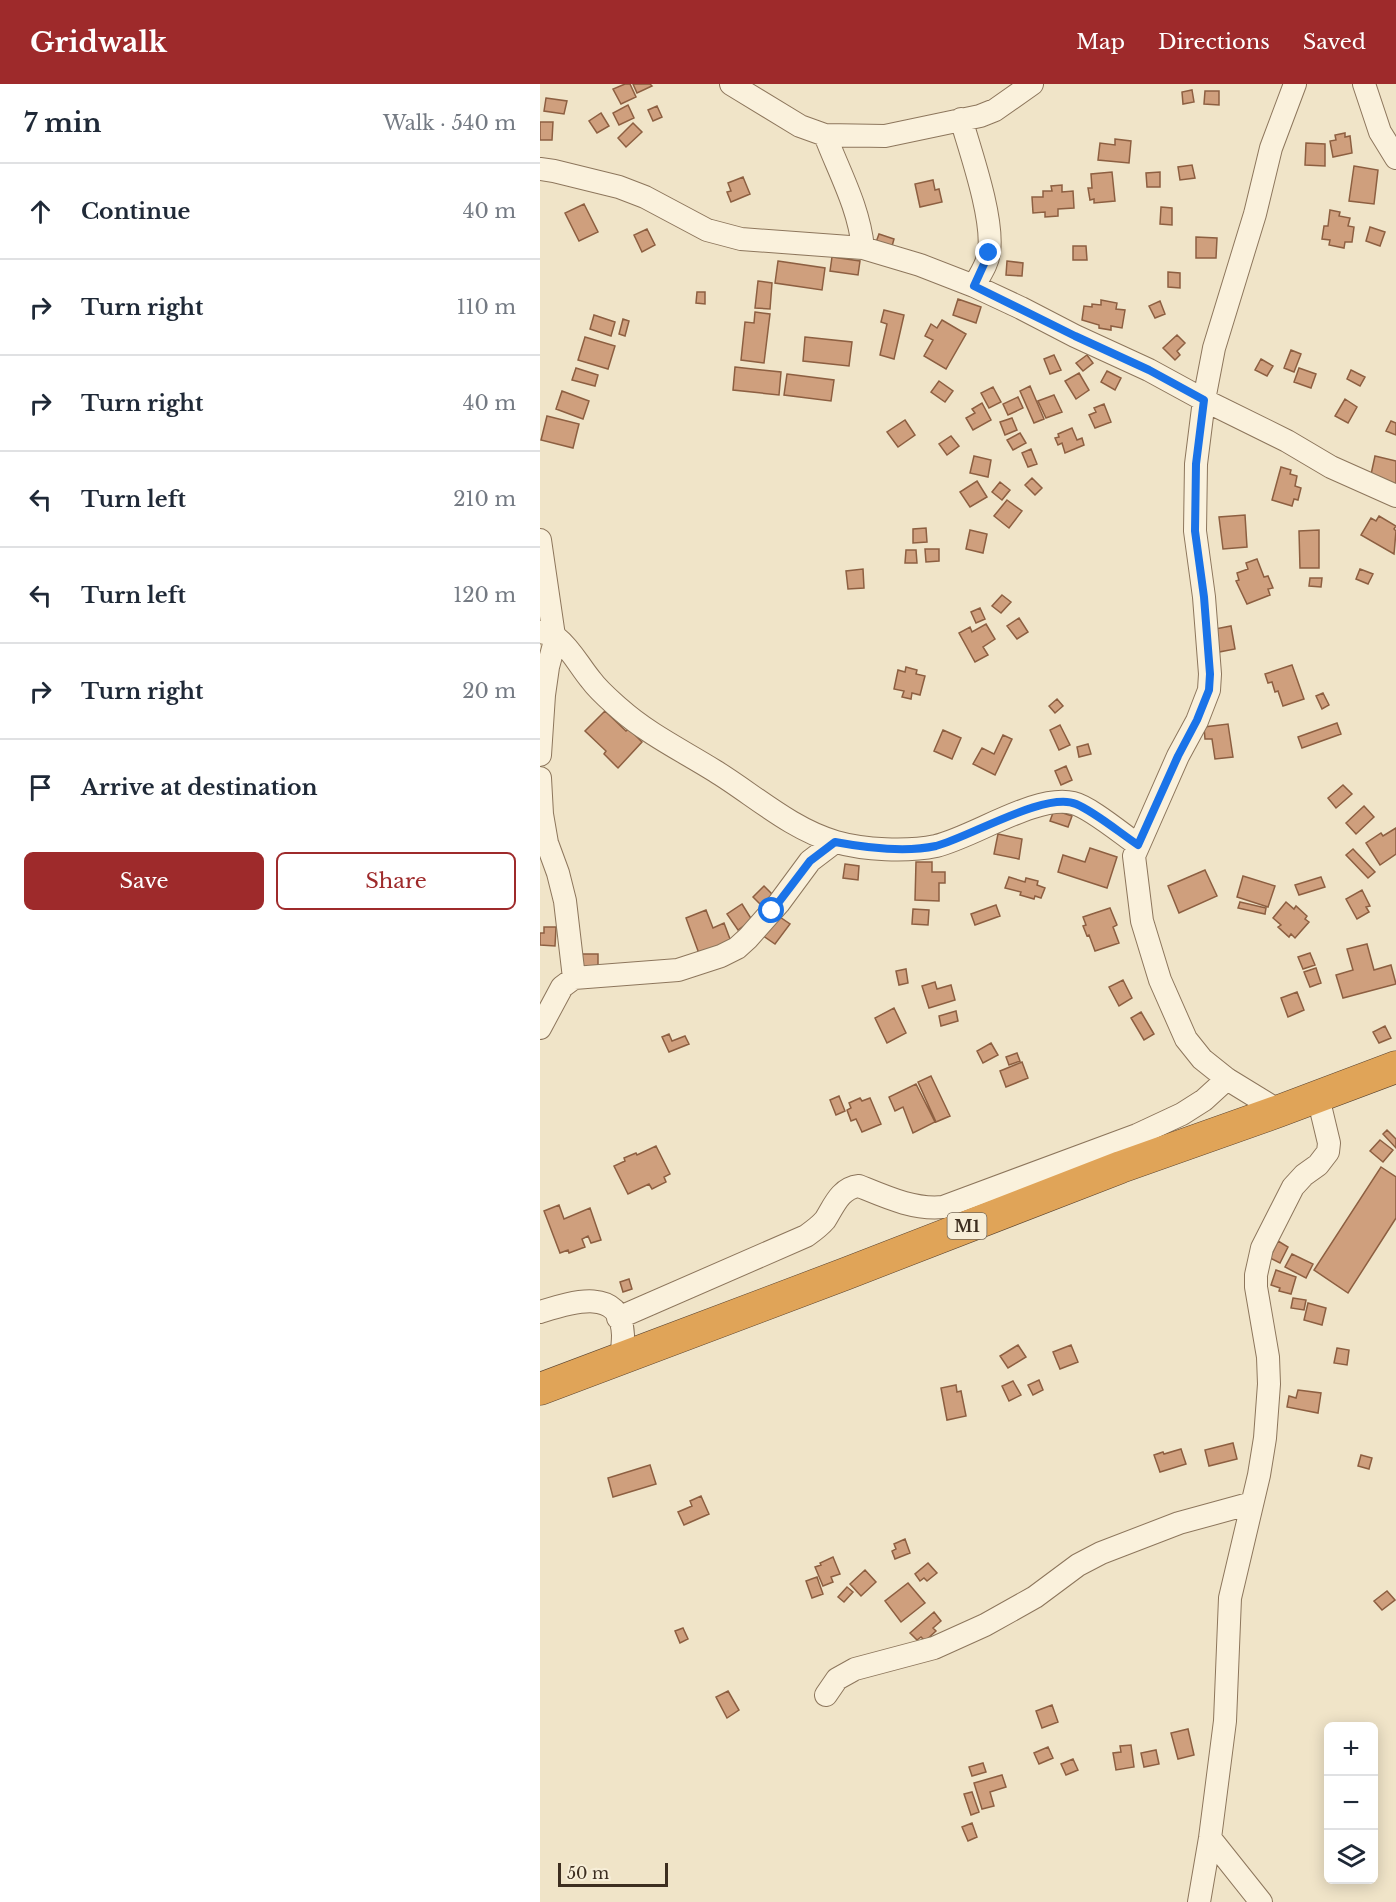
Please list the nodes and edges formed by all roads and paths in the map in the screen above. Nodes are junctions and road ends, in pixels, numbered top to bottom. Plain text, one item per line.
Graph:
1 (731, 84) edge
2 (1032, 84) edge
3 (1295, 84) edge
4 (1364, 84) edge
5 (961, 119) junction
6 (825, 135) junction
7 (1396, 158) edge
8 (540, 169) edge
9 (863, 248) junction
10 (974, 286) junction
11 (1204, 400) junction
12 (1396, 496) edge
13 (540, 540) edge
14 (550, 635) edge
15 (540, 755) edge
16 (540, 778) edge
17 (835, 842) junction
18 (1138, 845) junction
19 (574, 978) junction
20 (540, 1028) edge
21 (1396, 1067) edge
22 (1227, 1079) junction
23 (1317, 1097) junction
24 (1279, 1111) junction
25 (540, 1312) edge
26 (618, 1318) junction
27 (621, 1359) junction
28 (540, 1389) edge
29 (1252, 1503) junction
30 (826, 1695) dead end
31 (1210, 1838) junction
32 (1199, 1902) edge
33 (1261, 1902) edge

1 - 6 street
2 - 5 street
3 - 11 street
4 - 7 street
5 - 6 street
5 - 10 street
6 - 9 street
8 - 9 street
9 - 10 street
10 - 11 street
11 - 12 street
11 - 18 street
13 - 14 street
14 - 15 street
14 - 17 street
16 - 19 street
17 - 18 street
17 - 19 street
18 - 22 street
19 - 20 street
21 - 23 highway, M1
22 - 24 street
22 - 26 street
23 - 24 highway, M1
23 - 29 street
24 - 27 highway, M1
25 - 26 street
26 - 27 street
27 - 28 highway, M1
29 - 30 street
29 - 31 street
31 - 32 street
31 - 33 street

